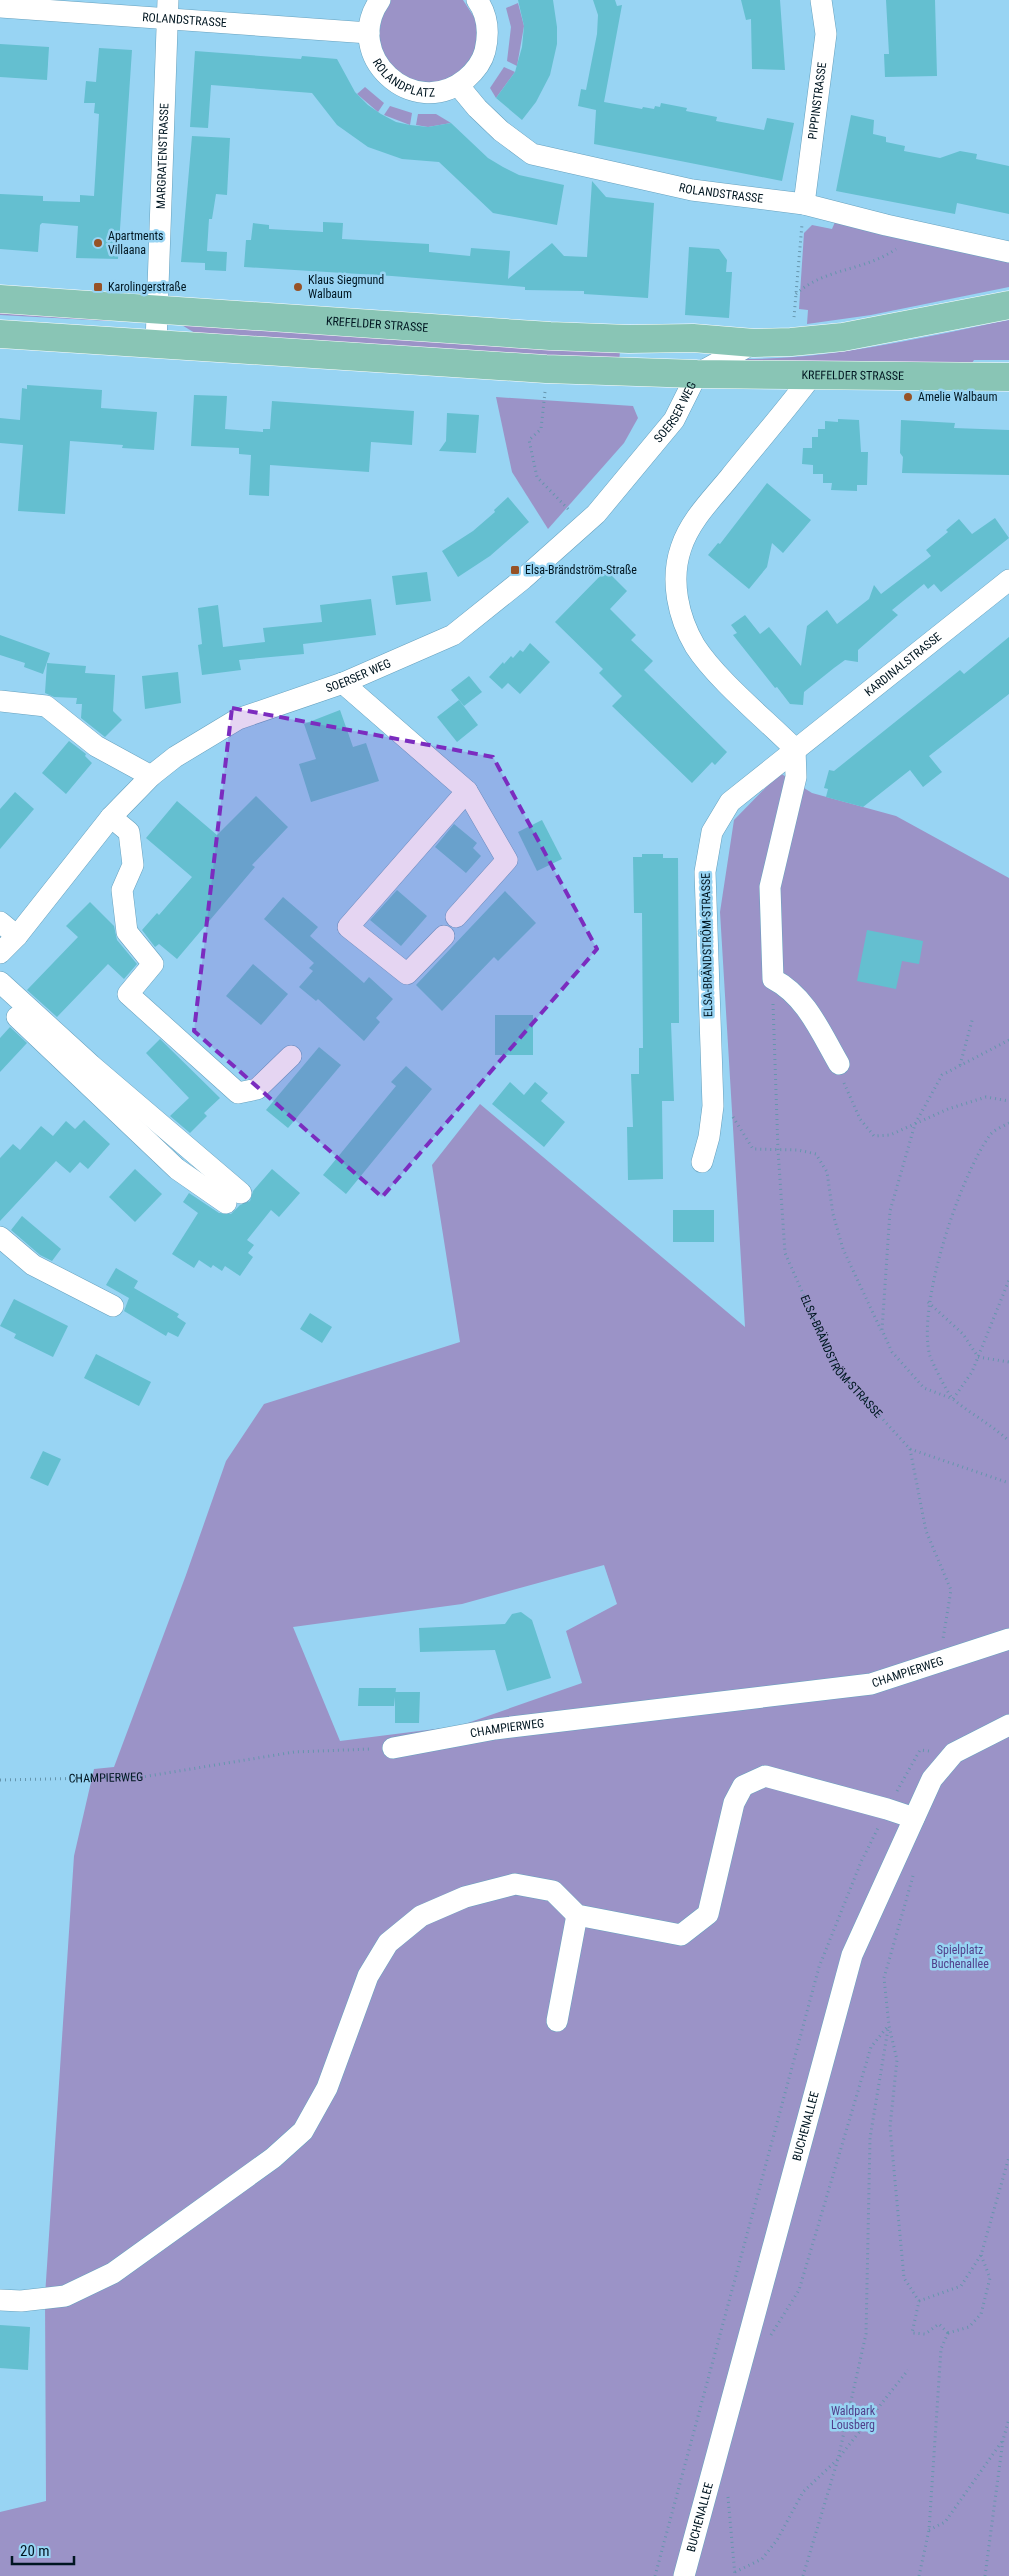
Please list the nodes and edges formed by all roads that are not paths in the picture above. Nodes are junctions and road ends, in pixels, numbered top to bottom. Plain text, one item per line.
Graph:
1 (380, 0) edge
2 (477, 0) edge
3 (822, 0) edge
4 (0, 7) edge
5 (167, 9) edge
6 (369, 33) junction
7 (458, 85) junction
8 (804, 204) junction
9 (1009, 252) edge
10 (0, 299) edge
11 (1009, 305) edge
12 (157, 310) junction
13 (0, 334) edge
14 (754, 343) junction
15 (156, 344) junction
16 (814, 373) junction
17 (697, 374) junction
18 (1009, 377) edge
19 (1009, 580) edge
20 (343, 683) junction
21 (0, 701) edge
22 (795, 749) junction
23 (151, 776) junction
24 (467, 791) junction
25 (111, 817) junction
26 (456, 917) dead end
27 (0, 922) edge
28 (16, 936) junction
29 (444, 936) dead end
30 (0, 953) edge
31 (0, 982) edge
32 (0, 1001) edge
33 (291, 1056) dead end
34 (839, 1064) road end
35 (702, 1162) dead end
36 (0, 1236) edge
37 (112, 1306) dead end
38 (1009, 1639) edge
39 (1009, 1724) edge
40 (393, 1748) road end
41 (914, 1818) junction
42 (577, 1916) junction
43 (557, 2021) dead end
44 (0, 2300) edge
45 (684, 2576) edge

1 - 6 street, ROLANDPLATZ
2 - 7 street, ROLANDPLATZ
3 - 8 street, PIPPINSTRASSE
4 - 5 street, ROLANDSTRASSE
5 - 6 street, ROLANDSTRASSE
5 - 12 street, MARGRATENSTRASSE
6 - 7 street, ROLANDPLATZ
7 - 8 street, ROLANDSTRASSE
8 - 9 street, ROLANDSTRASSE
10 - 12 main road, KREFELDER STRASSE
11 - 14 main road, KREFELDER STRASSE
12 - 14 main road, KREFELDER STRASSE
12 - 15 street, MARGRATENSTRASSE
13 - 15 main road, KREFELDER STRASSE
14 - 17 street, KREFELDER STRASSE
15 - 17 main road, KREFELDER STRASSE
16 - 17 main road, KREFELDER STRASSE
16 - 18 main road, KREFELDER STRASSE
16 - 22 street
17 - 20 street, SOERSER WEG
19 - 22 street, KARDINALSTRASSE
20 - 23 street, SOERSER WEG
20 - 24 street
21 - 23 street
22 - 34 street
22 - 35 street, ELSA-BRÄNDSTRÖM-STRASSE
23 - 25 street, SOERSER WEG
24 - 26 street
24 - 29 street
25 - 28 street, SOERSER WEG
25 - 33 street
27 - 28 street
28 - 30 street, SOERSER WEG
31 - 32 street
36 - 37 street
38 - 40 street, CHAMPIERWEG
39 - 41 street, BUCHENALLEE
41 - 42 street
41 - 45 street, BUCHENALLEE
42 - 43 street
42 - 44 street

